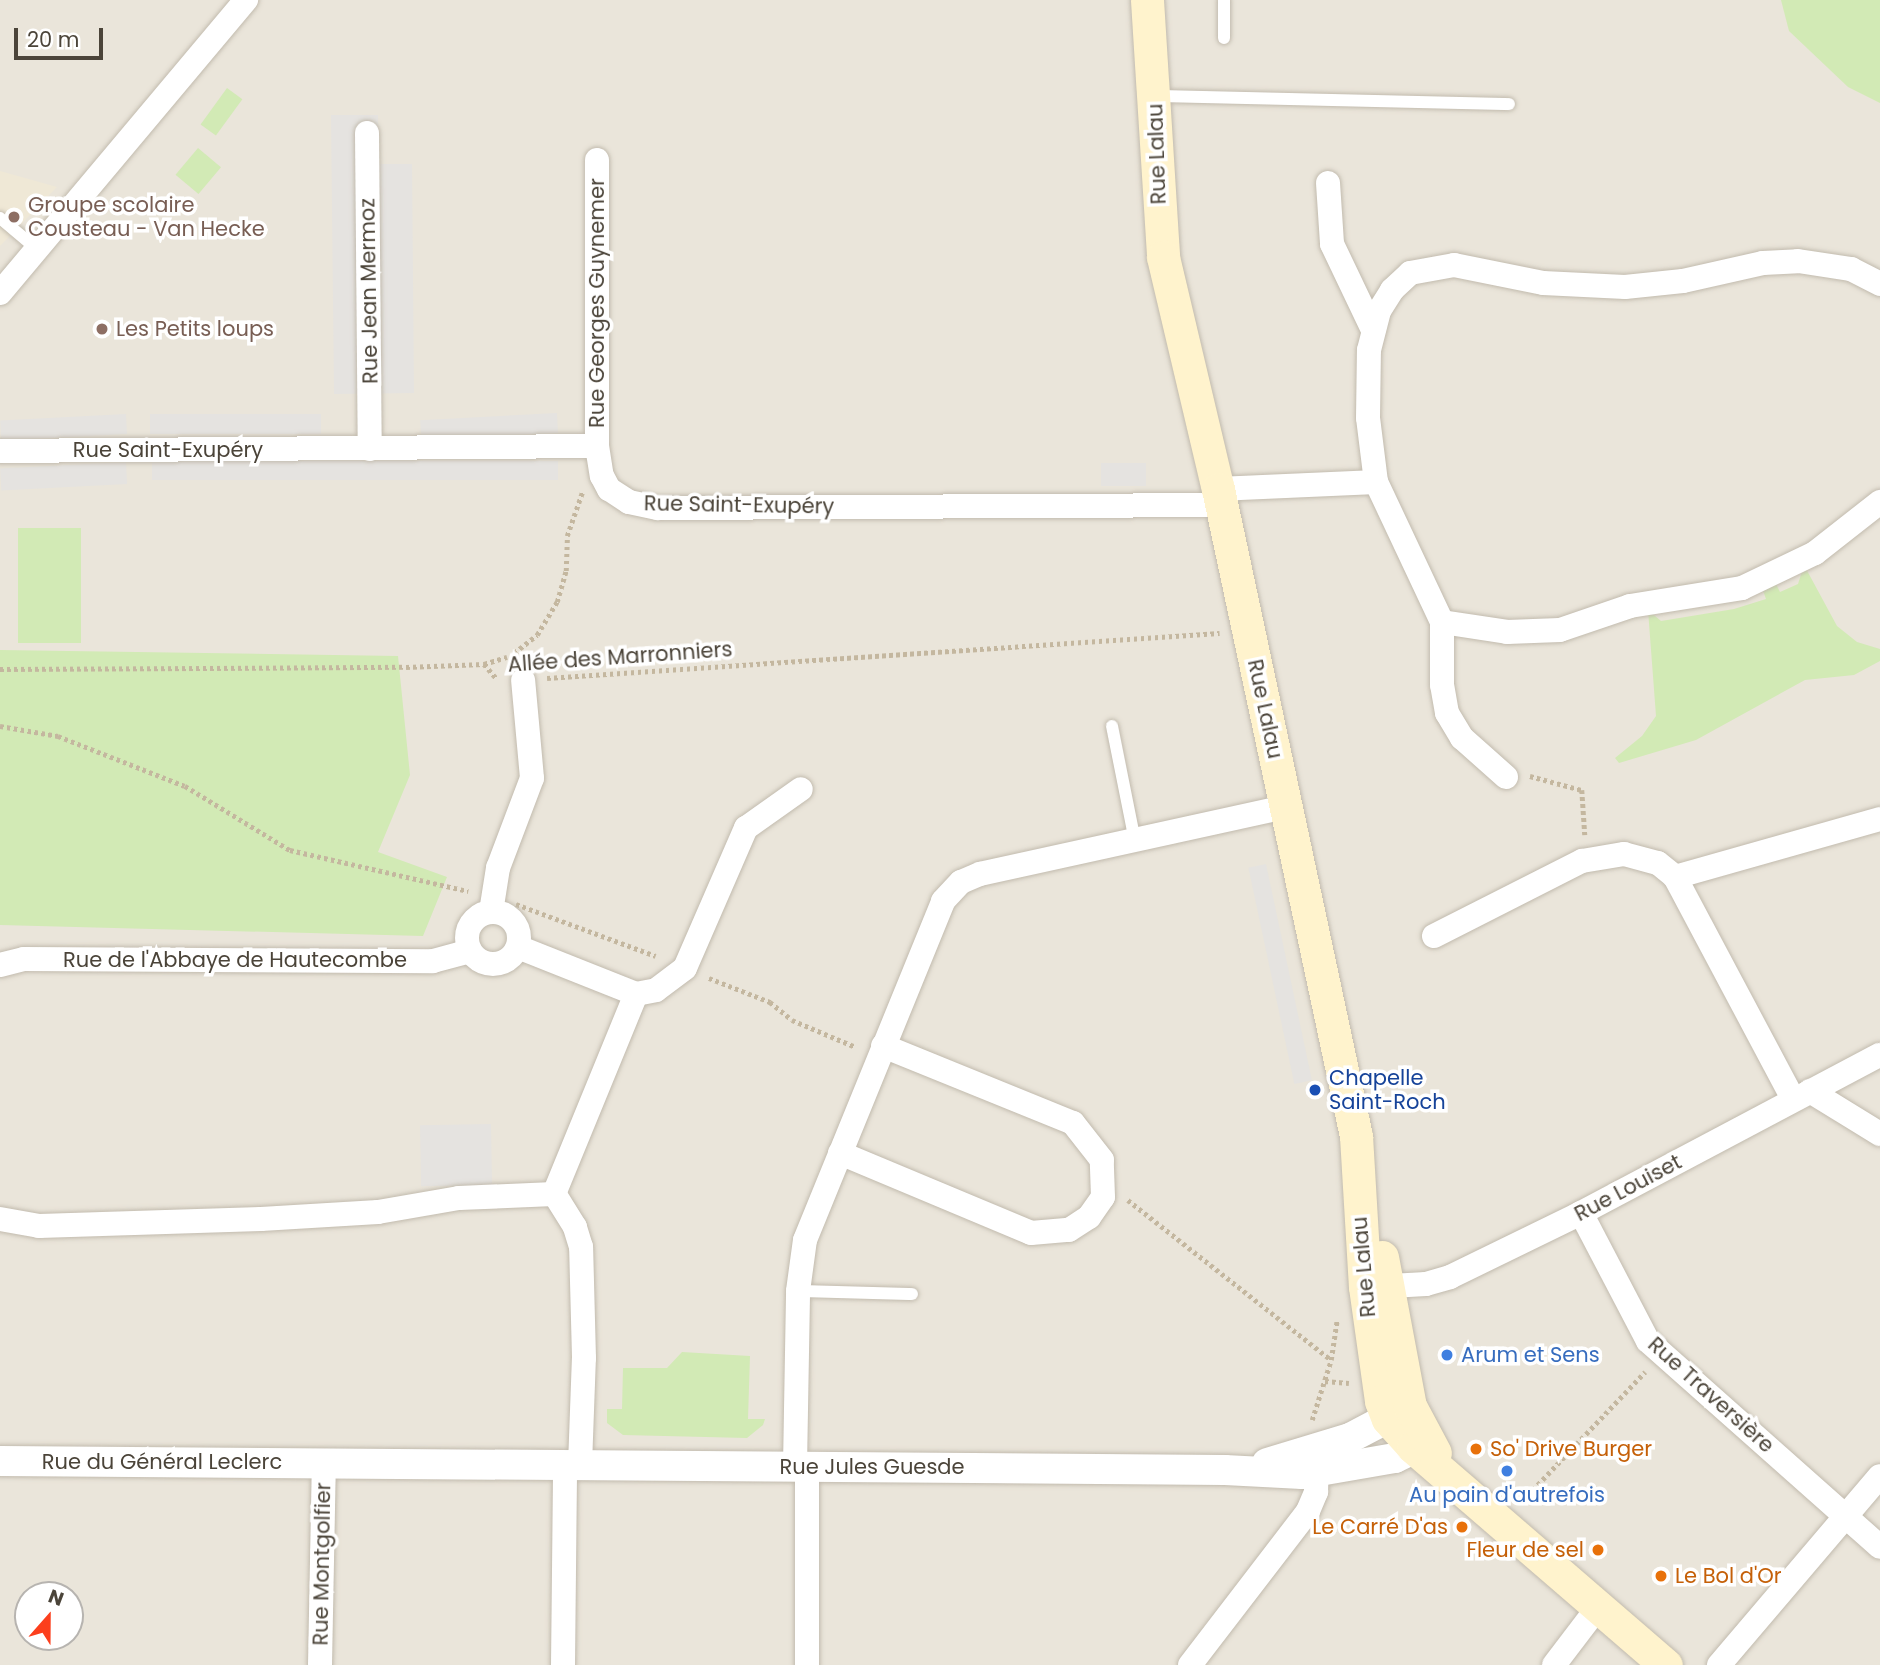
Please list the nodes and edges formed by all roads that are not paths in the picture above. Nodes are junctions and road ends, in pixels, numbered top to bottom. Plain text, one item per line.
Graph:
1 (246, 0) edge
2 (1147, 0) edge
3 (1224, 0) edge
4 (1224, 38) dead end
5 (1155, 96) junction
6 (1509, 104) dead end
7 (367, 132) dead end
8 (597, 160) dead end
9 (1328, 183) dead end
10 (0, 218) edge
11 (37, 249) junction
12 (1880, 284) edge
13 (0, 293) edge
14 (1373, 330) junction
15 (597, 446) junction
16 (370, 449) junction
17 (0, 451) edge
18 (1376, 482) junction
19 (1220, 497) junction
20 (1880, 502) edge
21 (1442, 622) junction
22 (523, 680) road end
23 (1112, 726) dead end
24 (1506, 777) road end
25 (801, 789) dead end
26 (1286, 807) junction
27 (1880, 819) edge
28 (1135, 841) junction
29 (1675, 877) junction
30 (492, 904) junction
31 (1434, 936) dead end
32 (518, 947) junction
33 (470, 951) junction
34 (0, 965) edge
35 (636, 994) junction
36 (883, 1046) junction
37 (1880, 1055) edge
38 (1801, 1095) junction
39 (1880, 1134) edge
40 (839, 1153) junction
41 (554, 1194) junction
42 (1581, 1213) junction
43 (0, 1219) edge
44 (1376, 1287) junction
45 (798, 1291) junction
46 (912, 1294) dead end
47 (1399, 1413) junction
48 (1422, 1446) junction
49 (0, 1461) edge
50 (1317, 1461) junction
51 (324, 1464) junction
52 (572, 1465) junction
53 (801, 1467) junction
54 (1880, 1476) edge
55 (1845, 1516) junction
56 (1880, 1547) edge
57 (1600, 1606) junction
58 (320, 1665) edge
59 (563, 1665) edge
60 (807, 1665) edge
61 (1190, 1665) edge
62 (1555, 1665) edge
63 (1666, 1665) edge
64 (1719, 1665) edge

1 - 11 street
2 - 5 main road, Rue Lalau
3 - 4 lane
5 - 6 lane
5 - 19 main road, Rue Lalau
7 - 16 street, Rue Jean Mermoz
8 - 15 street, Rue Georges Guynemer
9 - 14 street
10 - 11 lane
11 - 13 street
12 - 14 street
14 - 18 street
15 - 16 street, Rue Saint-Exupéry
15 - 19 street, Rue Saint-Exupéry
16 - 17 street, Rue Saint-Exupéry
18 - 19 street
18 - 21 street
19 - 26 main road, Rue Lalau
20 - 21 street
21 - 24 street
22 - 30 street
23 - 28 lane
25 - 35 street
26 - 28 street
26 - 44 main road, Rue Lalau
27 - 29 street
28 - 36 street
29 - 31 street
29 - 38 street
30 - 32 street
30 - 33 street
32 - 33 street
32 - 35 street
33 - 34 street, Rue de l'Abbaye de Hautecombe
35 - 41 street
36 - 40 street
36 - 40 street
37 - 38 street, Rue Louiset
38 - 39 street
38 - 42 street, Rue Louiset
40 - 45 street
41 - 43 street
41 - 52 street
42 - 44 street, Rue Louiset
42 - 55 street, Rue Traversière
44 - 47 main road, Rue Lalau
45 - 46 lane
45 - 53 street
47 - 48 main road
47 - 50 street
48 - 50 street
48 - 57 main road
49 - 51 street, Rue du Général Leclerc
50 - 53 street, Rue Jules Guesde
50 - 61 street
51 - 52 street, Rue Jules Guesde
51 - 58 street, Rue Montgolfier
52 - 53 street, Rue Jules Guesde
52 - 59 street
53 - 60 street
54 - 55 street
55 - 56 street, Rue Traversière
55 - 64 street
57 - 62 street
57 - 63 main road

